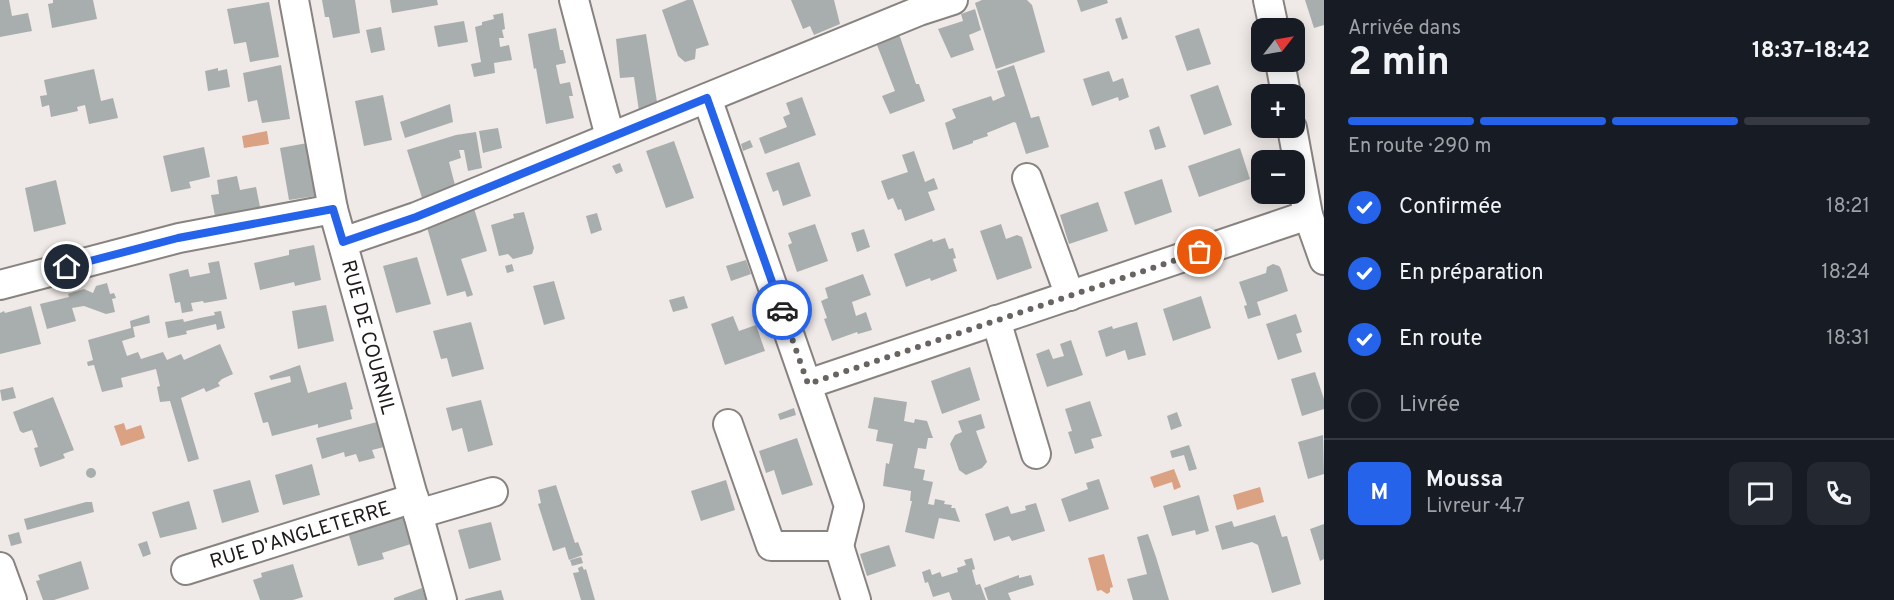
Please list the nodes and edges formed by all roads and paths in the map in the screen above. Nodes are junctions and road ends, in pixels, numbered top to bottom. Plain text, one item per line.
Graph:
1 (294, 0) edge
2 (574, 0) edge
3 (953, 0) edge
4 (1268, 0) edge
5 (918, 6) edge
6 (1272, 18) edge
7 (707, 98) junction
8 (610, 137) junction
9 (1294, 138) edge
10 (1027, 178) dead end
11 (333, 209) junction
12 (1308, 215) junction
13 (343, 242) junction
14 (1324, 260) edge
15 (0, 285) edge
16 (1070, 296) junction
17 (996, 320) junction
18 (808, 384) junction
19 (728, 424) dead end
20 (1036, 454) dead end
21 (493, 492) dead end
22 (416, 506) junction
23 (839, 546) junction
24 (0, 567) edge
25 (186, 570) dead end
26 (12, 600) edge
27 (442, 600) edge
28 (856, 600) edge

1 - 11 street, RUE DE COURNIL
2 - 8 street
3 - 5 street
4 - 6 street
5 - 7 street
7 - 8 street
7 - 18 street
8 - 13 street
9 - 12 street
10 - 16 street
11 - 13 street, RUE DE COURNIL
11 - 15 street
12 - 14 street
12 - 16 street
13 - 22 street, RUE DE COURNIL
16 - 17 street
17 - 18 street
17 - 20 street
18 - 23 street
19 - 23 street
21 - 22 street, RUE D'ANGLETERRE
22 - 25 street, RUE D'ANGLETERRE
22 - 27 street, RUE DE COURNIL
23 - 28 street
24 - 26 street

